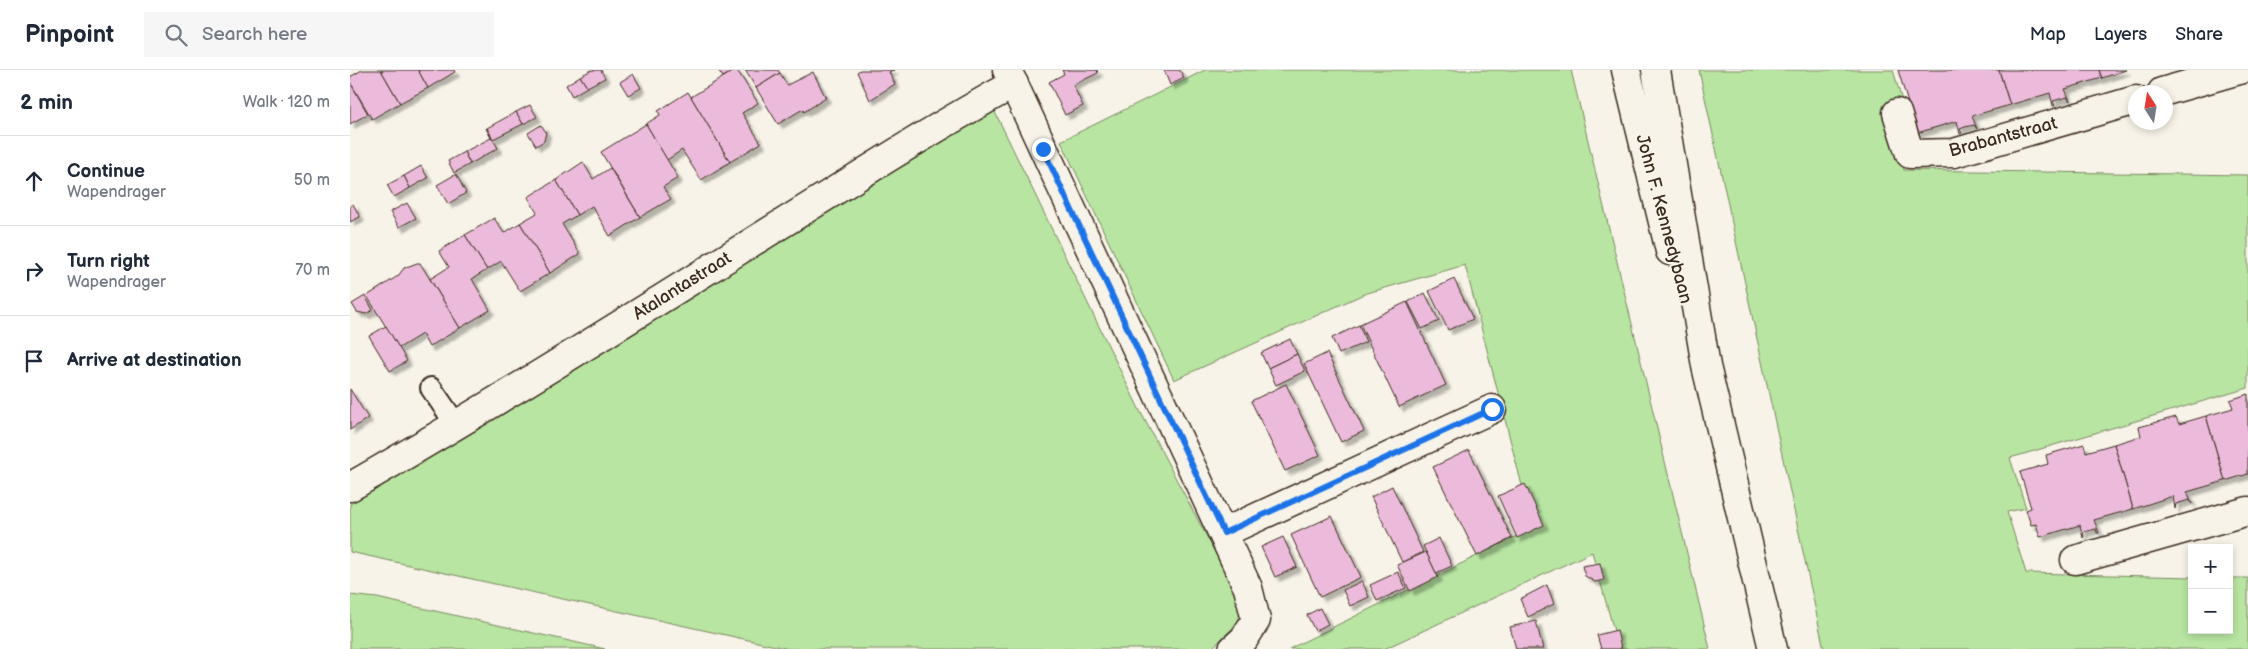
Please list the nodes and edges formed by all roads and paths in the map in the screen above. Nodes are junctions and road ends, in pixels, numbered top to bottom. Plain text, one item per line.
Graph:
1 (1626, 70) edge
2 (1656, 70) edge
3 (2239, 70) edge
4 (2244, 70) edge
5 (1010, 77) edge
6 (2248, 82) edge
7 (2173, 89) edge
8 (2128, 102) edge
9 (1897, 113) dead end
10 (1706, 366) junction
11 (431, 388) dead end
12 (1492, 409) dead end
13 (457, 426) junction
14 (350, 487) edge
15 (2248, 511) edge
16 (1224, 533) junction
17 (2075, 560) dead end
18 (1233, 649) edge
19 (1773, 649) edge

1 - 10 street, John F. Kennedybaan
2 - 10 street, John F. Kennedybaan
3 - 7 street
4 - 6 street
5 - 13 street, Atalantastraat
5 - 16 street
8 - 9 street, Brabantstraat
10 - 19 street, John F. Kennedybaan
11 - 13 lane
12 - 16 street
13 - 14 street, Atalantastraat
15 - 17 street
16 - 18 street

